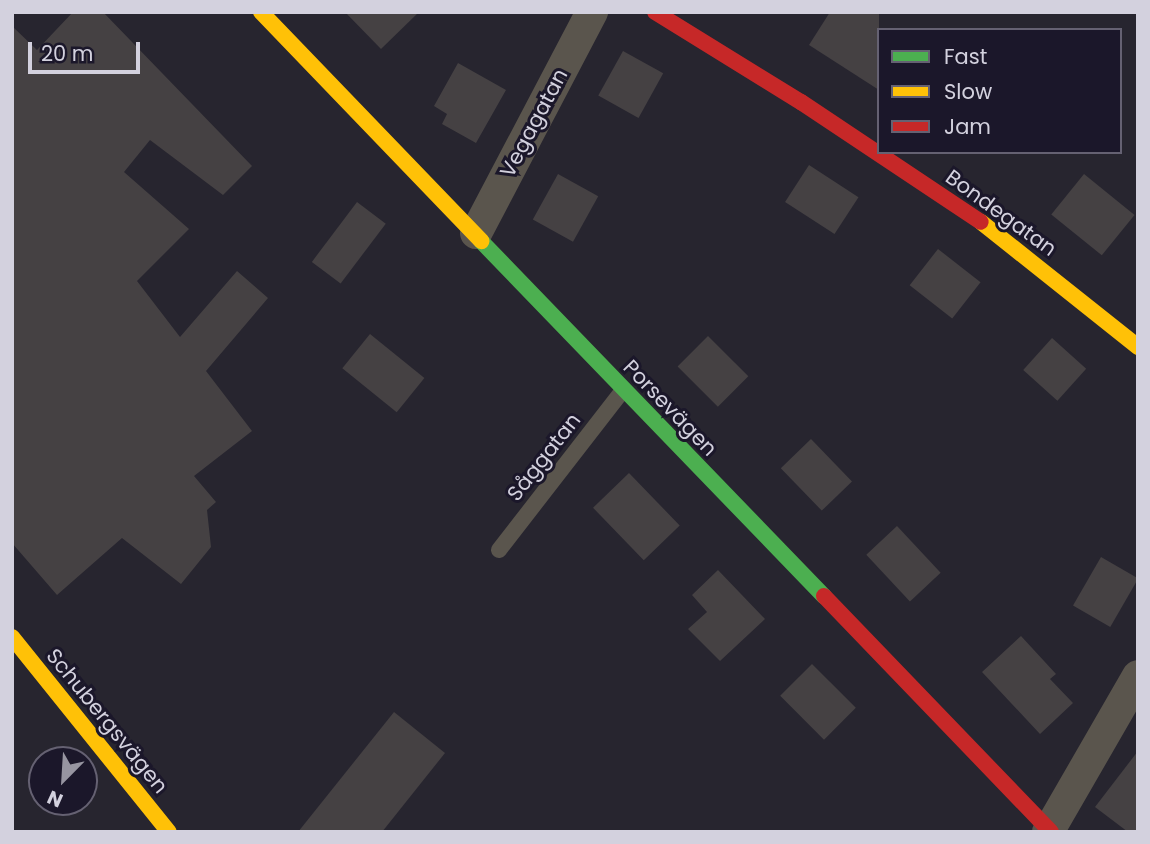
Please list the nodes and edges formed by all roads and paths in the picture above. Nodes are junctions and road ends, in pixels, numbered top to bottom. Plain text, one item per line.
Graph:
1 (261, 12) edge
2 (592, 12) edge
3 (655, 12) edge
4 (877, 153) edge
5 (879, 154) edge
6 (476, 233) junction
7 (1138, 347) edge
8 (623, 390) junction
9 (499, 550) dead end
10 (12, 637) edge
11 (1138, 676) edge
12 (1049, 831) edge
13 (169, 832) edge

1 - 6 street, Porsevägen
2 - 6 street, Vegagatan
3 - 4 street, Bondegatan
5 - 7 street, Bondegatan
6 - 8 street, Porsevägen
8 - 9 lane, Såggatan
8 - 12 street, Porsevägen
10 - 13 street, Schubergsvägen
11 - 12 street

